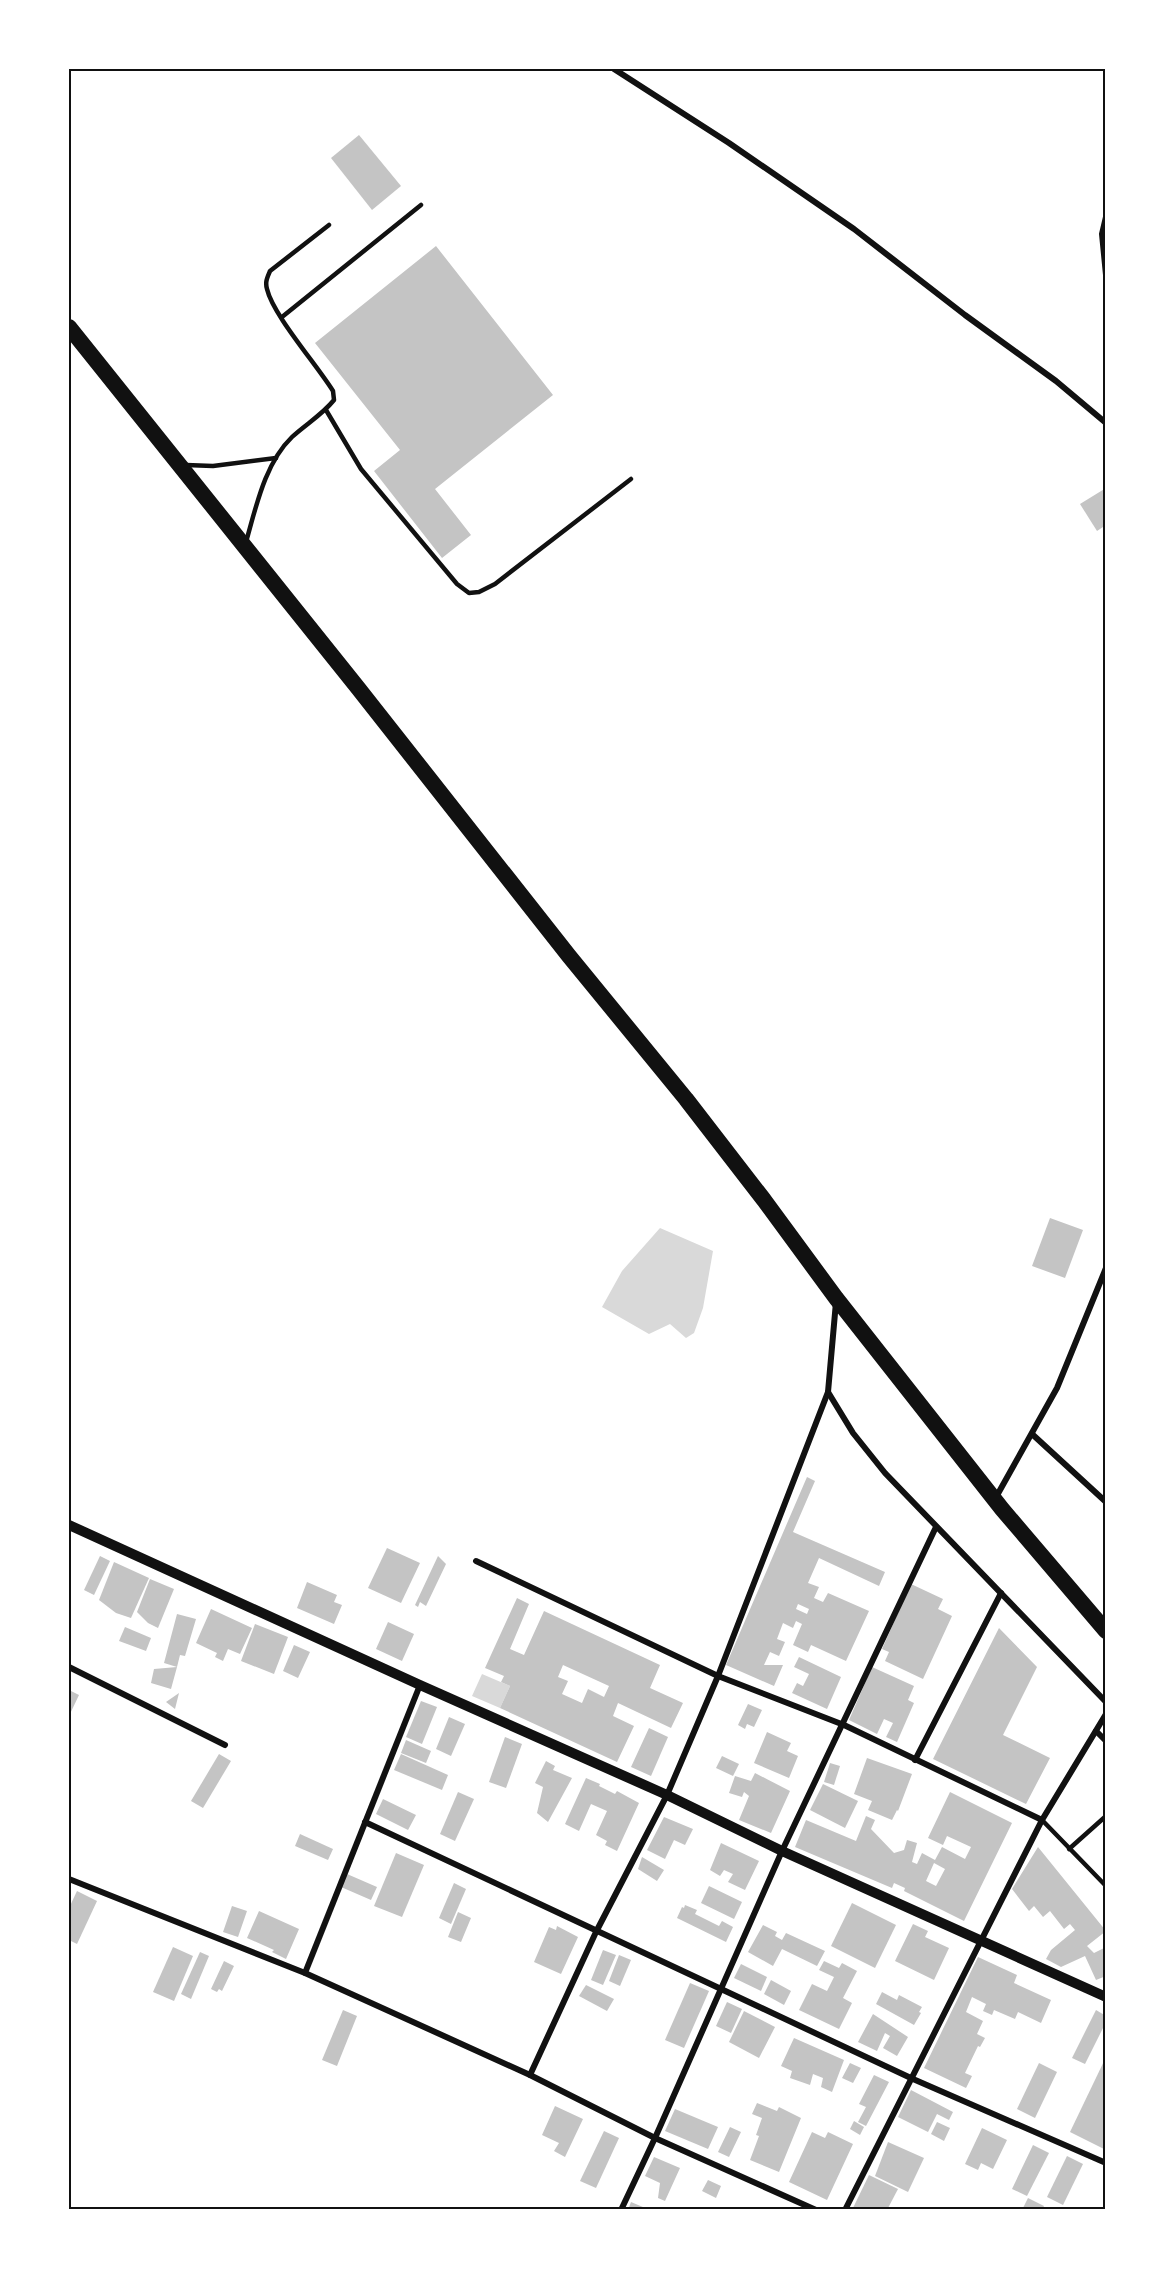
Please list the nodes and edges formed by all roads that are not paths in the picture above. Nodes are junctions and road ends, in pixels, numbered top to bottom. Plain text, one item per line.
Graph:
1 (614, 69) edge
2 (421, 205) dead end
3 (1106, 217) edge
4 (329, 225) dead end
5 (1106, 275) edge
6 (282, 317) junction
7 (69, 327) edge
8 (326, 410) junction
9 (1106, 423) edge
10 (276, 458) junction
11 (179, 465) junction
12 (631, 479) dead end
13 (244, 547) junction
14 (1106, 1268) edge
15 (836, 1298) junction
16 (828, 1392) junction
17 (1032, 1434) junction
18 (995, 1499) junction
19 (1106, 1502) edge
20 (69, 1525) edge
21 (936, 1527) junction
22 (476, 1562) dead end
23 (1001, 1593) junction
24 (1106, 1631) edge
25 (69, 1667) edge
26 (718, 1676) junction
27 (420, 1685) junction
28 (1106, 1702) edge
29 (1106, 1714) edge
30 (844, 1725) junction
31 (1096, 1731) junction
32 (1106, 1741) edge
33 (225, 1745) dead end
34 (915, 1760) junction
35 (667, 1795) junction
36 (1106, 1816) edge
37 (1042, 1820) junction
38 (365, 1822) junction
39 (1069, 1849) junction
40 (782, 1851) junction
41 (69, 1879) edge
42 (1106, 1886) edge
43 (596, 1932) junction
44 (983, 1941) junction
45 (305, 1972) junction
46 (721, 1989) junction
47 (1106, 1997) edge
48 (530, 2075) junction
49 (913, 2079) junction
50 (655, 2139) junction
51 (1106, 2163) edge
52 (621, 2210) edge
53 (816, 2210) edge
54 (845, 2210) edge

1 - 9 street
2 - 6 lane
3 - 5 street
4 - 6 lane
6 - 8 lane
7 - 11 highway
8 - 10 lane
8 - 12 lane
10 - 11 lane
10 - 13 lane
11 - 13 highway
13 - 15 highway
14 - 17 street
15 - 16 street
15 - 18 highway
16 - 21 street
16 - 26 street
17 - 18 street
17 - 19 street
18 - 24 highway
20 - 27 street
21 - 23 street
21 - 30 street
22 - 26 street
23 - 28 street
23 - 34 street
25 - 33 street
26 - 30 street
26 - 35 street
27 - 35 street
27 - 38 street
29 - 31 street
30 - 34 street
30 - 40 street
31 - 32 street
31 - 37 street
34 - 37 street
35 - 40 street
35 - 43 street
36 - 39 lane
37 - 39 lane
37 - 44 street
38 - 43 street
38 - 45 street
39 - 42 lane
40 - 44 street
40 - 46 street
41 - 45 street
43 - 46 street
43 - 48 street
44 - 47 street
44 - 49 street
45 - 48 street
46 - 49 street
46 - 50 street
48 - 50 street
49 - 51 street
49 - 54 street
50 - 52 street
50 - 53 street

